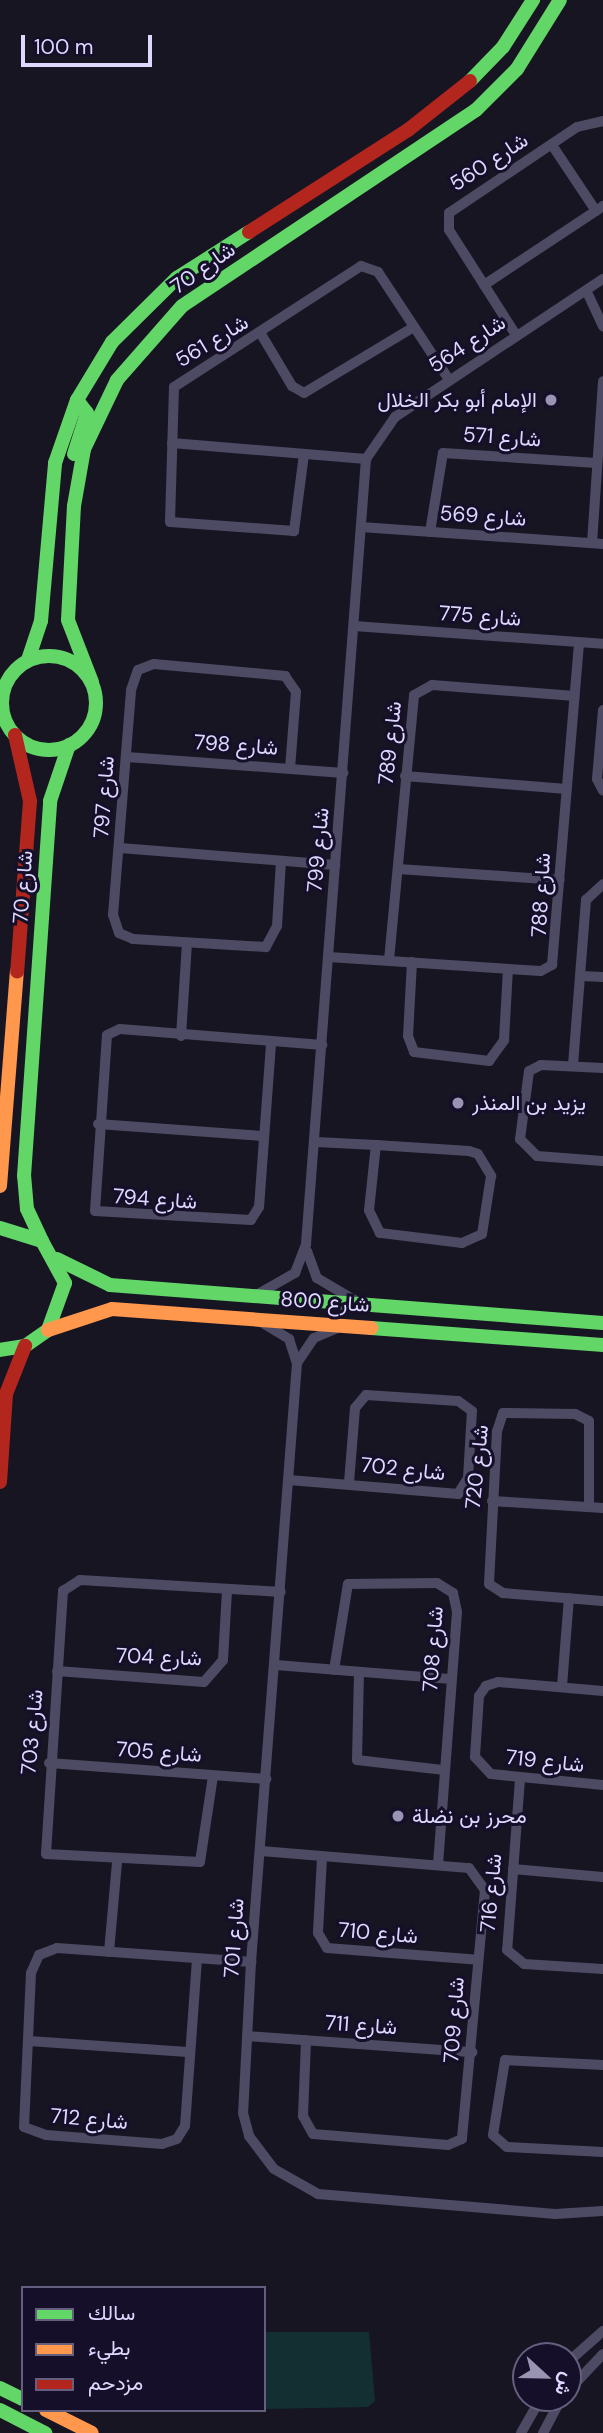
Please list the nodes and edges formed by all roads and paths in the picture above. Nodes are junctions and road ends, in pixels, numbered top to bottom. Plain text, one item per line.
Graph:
1 (533, 0) edge
2 (560, 0) edge
3 (603, 121) edge
4 (552, 145) junction
5 (599, 208) edge
6 (603, 279) edge
7 (484, 285) junction
8 (587, 292) junction
9 (603, 326) edge
10 (414, 327) junction
11 (261, 334) junction
12 (516, 335) junction
13 (449, 378) junction
14 (603, 381) edge
15 (77, 400) junction
16 (172, 443) junction
17 (304, 454) junction
18 (366, 458) junction
19 (597, 463) junction
20 (78, 472) junction
21 (361, 527) junction
22 (430, 532) junction
23 (597, 544) edge
24 (354, 626) junction
25 (579, 642) junction
26 (603, 644) edge
27 (24, 663) junction
28 (0, 675) edge
29 (92, 682) junction
30 (575, 696) junction
31 (603, 710) edge
32 (8, 728) edge
33 (69, 745) junction
34 (127, 757) junction
35 (290, 768) junction
36 (343, 773) junction
37 (405, 776) junction
38 (566, 789) junction
39 (603, 791) edge
40 (120, 848) junction
41 (281, 860) junction
42 (335, 865) junction
43 (398, 869) junction
44 (560, 880) junction
45 (603, 884) edge
46 (187, 944) junction
47 (329, 957) junction
48 (389, 960) junction
49 (412, 962) junction
50 (508, 969) junction
51 (582, 976) junction
52 (603, 977) edge
53 (181, 1037) junction
54 (271, 1044) junction
55 (322, 1045) junction
56 (573, 1065) junction
57 (603, 1068) edge
58 (98, 1124) junction
59 (263, 1136) junction
60 (316, 1142) junction
61 (376, 1145) junction
62 (603, 1161) edge
63 (0, 1186) edge
64 (0, 1228) edge
65 (42, 1241) junction
66 (306, 1244) junction
67 (57, 1259) junction
68 (247, 1297) junction
69 (363, 1305) junction
70 (248, 1317) junction
71 (603, 1323) edge
72 (351, 1325) junction
73 (48, 1330) junction
74 (603, 1345) edge
75 (25, 1346) junction
76 (0, 1350) edge
77 (297, 1363) junction
78 (289, 1480) junction
79 (0, 1482) edge
80 (349, 1483) junction
81 (492, 1501) junction
82 (589, 1507) junction
83 (603, 1508) edge
84 (227, 1591) junction
85 (281, 1592) junction
86 (569, 1598) junction
87 (603, 1601) edge
88 (276, 1665) junction
89 (334, 1670) junction
90 (57, 1671) junction
91 (359, 1672) junction
92 (451, 1679) junction
93 (562, 1686) junction
94 (603, 1691) edge
95 (49, 1763) junction
96 (443, 1770) junction
97 (213, 1776) junction
98 (266, 1779) junction
99 (520, 1779) junction
100 (603, 1786) edge
101 (261, 1851) junction
102 (322, 1858) junction
103 (117, 1862) junction
104 (438, 1864) junction
105 (513, 1869) junction
106 (603, 1877) edge
107 (109, 1952) junction
108 (197, 1959) junction
109 (478, 1960) junction
110 (251, 1962) junction
111 (603, 1969) edge
112 (247, 2036) junction
113 (29, 2040) junction
114 (306, 2040) junction
115 (188, 2052) junction
116 (472, 2052) junction
117 (603, 2065) edge
118 (603, 2152) edge
119 (603, 2211) edge
120 (603, 2331) edge
121 (582, 2350) edge
122 (603, 2354) edge
123 (582, 2376) edge
124 (0, 2388) edge
125 (21, 2398) edge
126 (0, 2410) edge
127 (50, 2412) edge
128 (533, 2412) edge
129 (554, 2412) edge
130 (45, 2433) edge
131 (92, 2433) edge
132 (521, 2433) edge
133 (543, 2433) edge

1 - 15 main road, شارع 70
2 - 20 main road, شارع 70
3 - 4 street, شارع 560
4 - 5 street
4 - 7 street, شارع 560
5 - 7 street
6 - 8 street, شارع 564
7 - 12 street, شارع 560
8 - 9 street
8 - 12 street, شارع 564
10 - 11 street
10 - 11 street, شارع 561
10 - 13 street, شارع 561
11 - 16 street, شارع 561
12 - 13 street, شارع 564
13 - 18 street, شارع 564
14 - 19 street
15 - 20 main road
15 - 27 main road, شارع 70
16 - 17 street
16 - 17 street, شارع 561
17 - 18 street
18 - 21 street, شارع 799
19 - 22 street, شارع 571
19 - 23 street
20 - 29 main road, شارع 70
21 - 22 street, شارع 569
21 - 24 street, شارع 799
22 - 23 street, شارع 569
24 - 25 street, شارع 775
24 - 36 street, شارع 799
25 - 26 street, شارع 775
25 - 30 street, شارع 788
27 - 28 main road
27 - 29 main road
27 - 32 main road
29 - 33 main road
30 - 37 street, شارع 789
30 - 38 street, شارع 788
31 - 39 street
32 - 33 main road
32 - 63 main road, شارع 70
33 - 65 main road, شارع 70
34 - 35 street, شارع 798
34 - 35 street, شارع 797
34 - 40 street, شارع 797
35 - 36 street, شارع 798
36 - 42 street, شارع 799
37 - 38 street
37 - 43 street, شارع 789
38 - 44 street, شارع 788
40 - 41 street
40 - 46 street, شارع 797
41 - 42 street
41 - 46 street, شارع 797
42 - 47 street, شارع 799
43 - 44 street
43 - 48 street, شارع 789
44 - 50 street, شارع 788
45 - 51 street
46 - 53 street
47 - 48 street, شارع 788
47 - 55 street, شارع 799
48 - 49 street, شارع 788
49 - 50 street, شارع 788
49 - 50 street
51 - 52 street
51 - 56 street
53 - 54 street, شارع 794
53 - 58 street, شارع 794
54 - 55 street, شارع 794
54 - 59 street, شارع 794
55 - 60 street, شارع 799
56 - 57 street
56 - 62 street
58 - 59 street
58 - 59 street, شارع 794
60 - 61 street
60 - 66 street, شارع 799
61 - 61 street
64 - 65 main road
65 - 67 main road, شارع 70
66 - 68 street, شارع 799
66 - 69 street, شارع 799
67 - 68 main road, شارع 800
67 - 73 main road
68 - 69 main road, شارع 800
69 - 71 main road, شارع 800
70 - 72 main road, شارع 800
70 - 73 main road, شارع 800
70 - 77 street, شارع 701
72 - 74 main road, شارع 800
72 - 77 street
73 - 75 main road
75 - 76 main road
75 - 79 main road
77 - 78 street, شارع 701
78 - 80 street, شارع 702
78 - 85 street, شارع 701
80 - 80 street, شارع 702
81 - 82 street
81 - 82 street, شارع 720
81 - 86 street, شارع 720
82 - 83 street
84 - 85 street, شارع 703
84 - 90 street, شارع 704
84 - 90 street, شارع 703
85 - 88 street, شارع 701
86 - 87 street, شارع 720
86 - 93 street
88 - 89 street
88 - 98 street, شارع 701
89 - 91 street
89 - 92 street, شارع 708
90 - 95 street, شارع 703
91 - 92 street
91 - 96 street
92 - 96 street, شارع 708
93 - 94 street, شارع 719
93 - 99 street, شارع 719
95 - 97 street, شارع 705
95 - 103 street, شارع 703
96 - 104 street, شارع 708
97 - 98 street, شارع 705
97 - 103 street, شارع 703
98 - 101 street, شارع 701
99 - 100 street, شارع 719
99 - 105 street, شارع 716
101 - 102 street, شارع 709
101 - 110 street, شارع 701
102 - 104 street, شارع 709
102 - 109 street, شارع 710
103 - 107 street
104 - 109 street, شارع 709
105 - 106 street
105 - 111 street, شارع 716
107 - 108 street, شارع 712
107 - 113 street, شارع 712
108 - 110 street, شارع 712
108 - 115 street, شارع 712
109 - 116 street, شارع 709
110 - 112 street, شارع 701
112 - 114 street, شارع 711
112 - 119 street, شارع 701
113 - 115 street
113 - 115 street, شارع 712
114 - 116 street, شارع 711
114 - 116 street, شارع 709
117 - 118 street
120 - 121 street
122 - 123 street
124 - 125 main road
126 - 130 main road
127 - 131 main road
128 - 132 street
129 - 133 street

